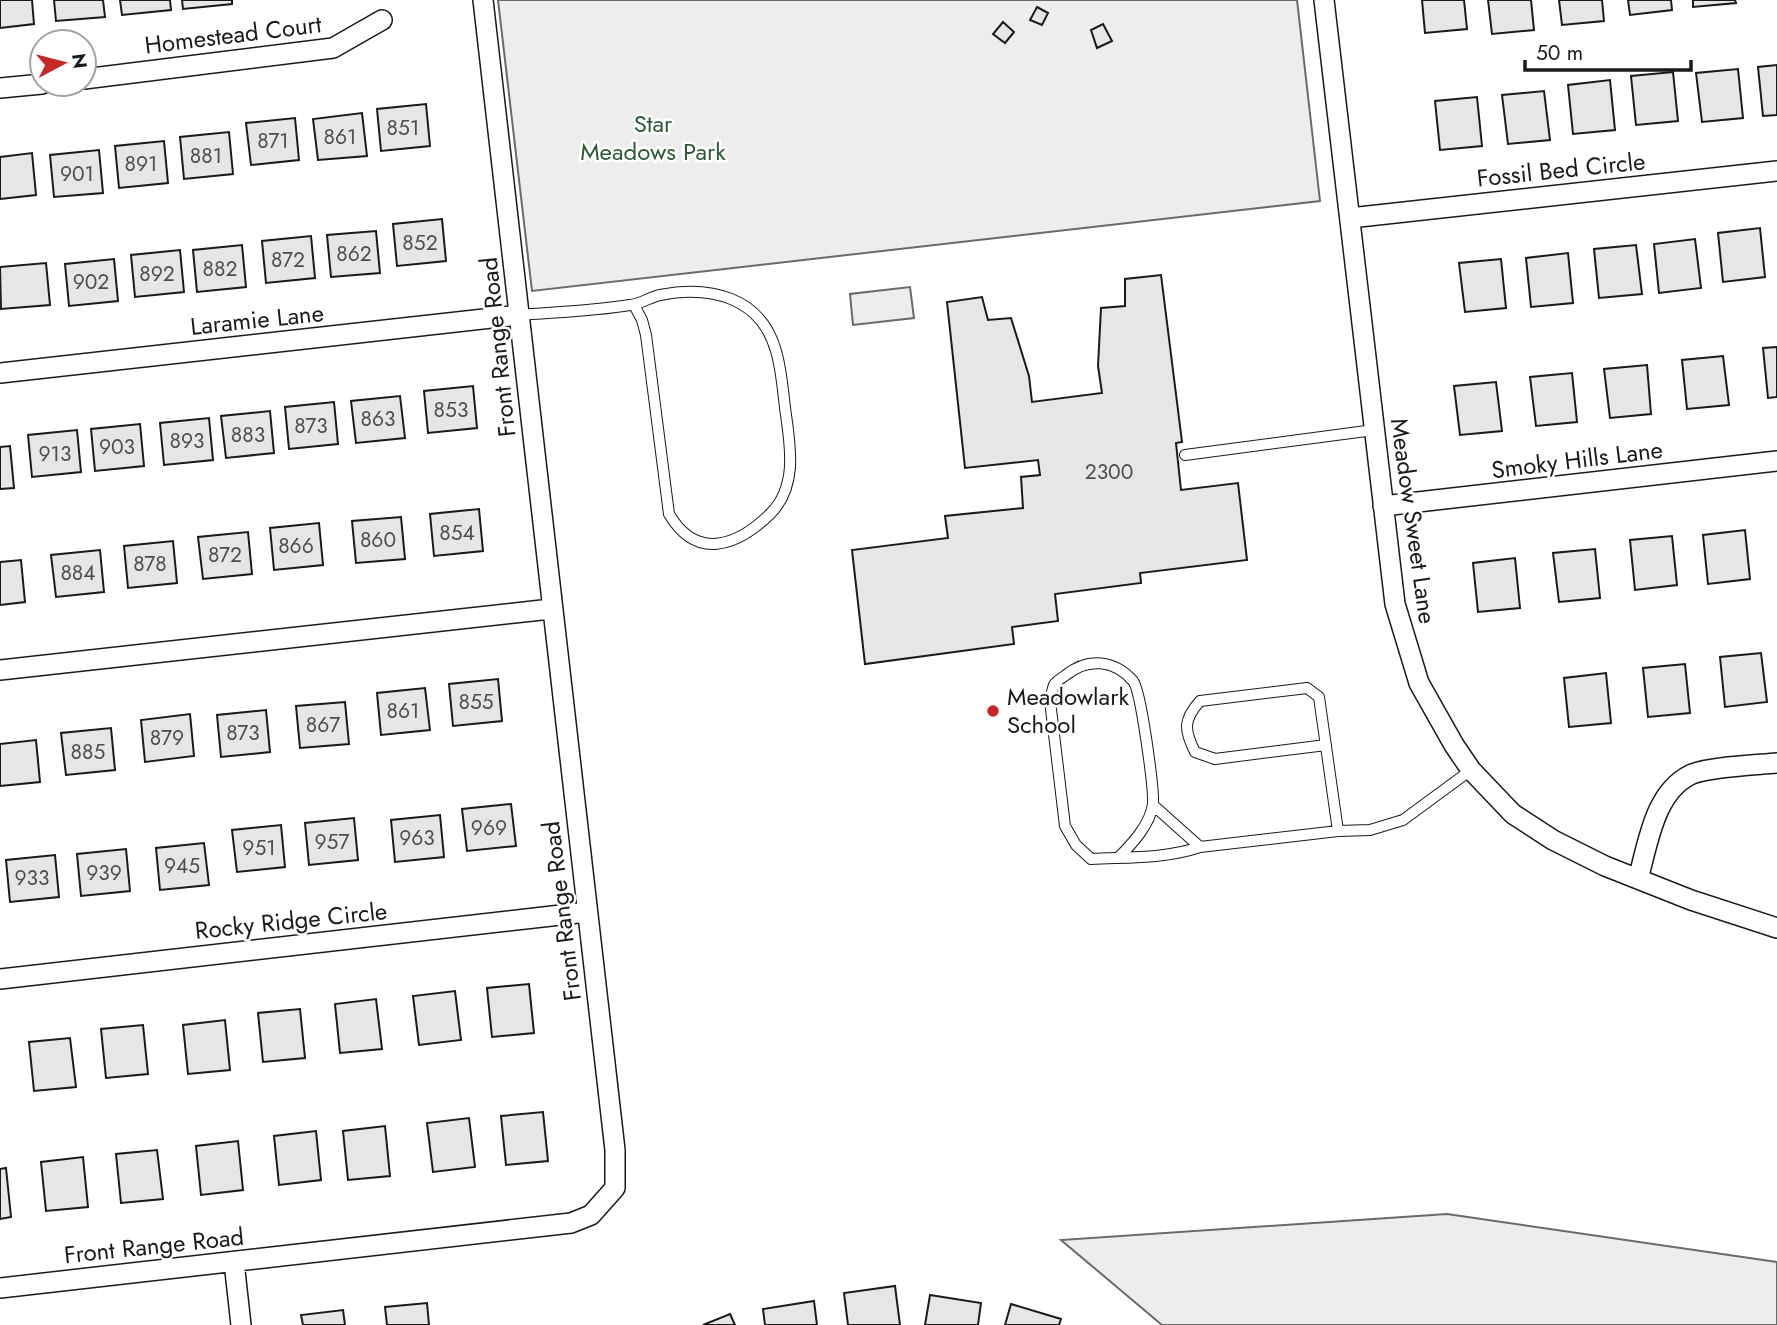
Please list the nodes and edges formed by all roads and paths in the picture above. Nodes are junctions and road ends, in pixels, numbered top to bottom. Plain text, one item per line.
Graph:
1 (483, 0) edge
2 (1324, 0) edge
3 (382, 20) dead end
4 (98, 77) edge
5 (28, 85) edge
6 (0, 88) edge
7 (1777, 171) edge
8 (1350, 218) junction
9 (634, 305) junction
10 (519, 315) junction
11 (0, 373) edge
12 (1374, 430) junction
13 (1185, 455) dead end
14 (1777, 461) edge
15 (1383, 506) junction
16 (551, 609) junction
17 (0, 670) edge
18 (1326, 746) junction
19 (1777, 763) edge
20 (1471, 770) junction
21 (1153, 805) junction
22 (1338, 831) junction
23 (1200, 847) junction
24 (1118, 858) junction
25 (1638, 879) junction
26 (587, 912) junction
27 (1777, 928) edge
28 (0, 979) edge
29 (234, 1262) junction
30 (0, 1288) edge
31 (241, 1325) edge

1 - 10 street, Front Range Road
2 - 8 street, Meadow Sweet Lane
3 - 4 street, Homestead Court
5 - 6 street
7 - 8 street, Fossil Bed Circle
8 - 12 street, Meadow Sweet Lane
9 - 9 lane
9 - 10 lane
10 - 11 street, Laramie Lane
10 - 16 street, Front Range Road
12 - 13 lane
12 - 15 street, Meadow Sweet Lane
14 - 15 street, Smoky Hills Lane
15 - 20 street, Meadow Sweet Lane
16 - 17 street
16 - 26 street, Front Range Road
18 - 18 lane
18 - 22 lane
19 - 25 street
20 - 22 lane
20 - 25 street, Meadow Sweet Lane
21 - 23 lane
21 - 24 lane
21 - 24 lane
22 - 23 lane
23 - 24 lane
25 - 27 street, Meadow Sweet Lane
26 - 28 street, Rocky Ridge Circle
26 - 29 street, Front Range Road
29 - 30 street, Front Range Road
29 - 31 street

